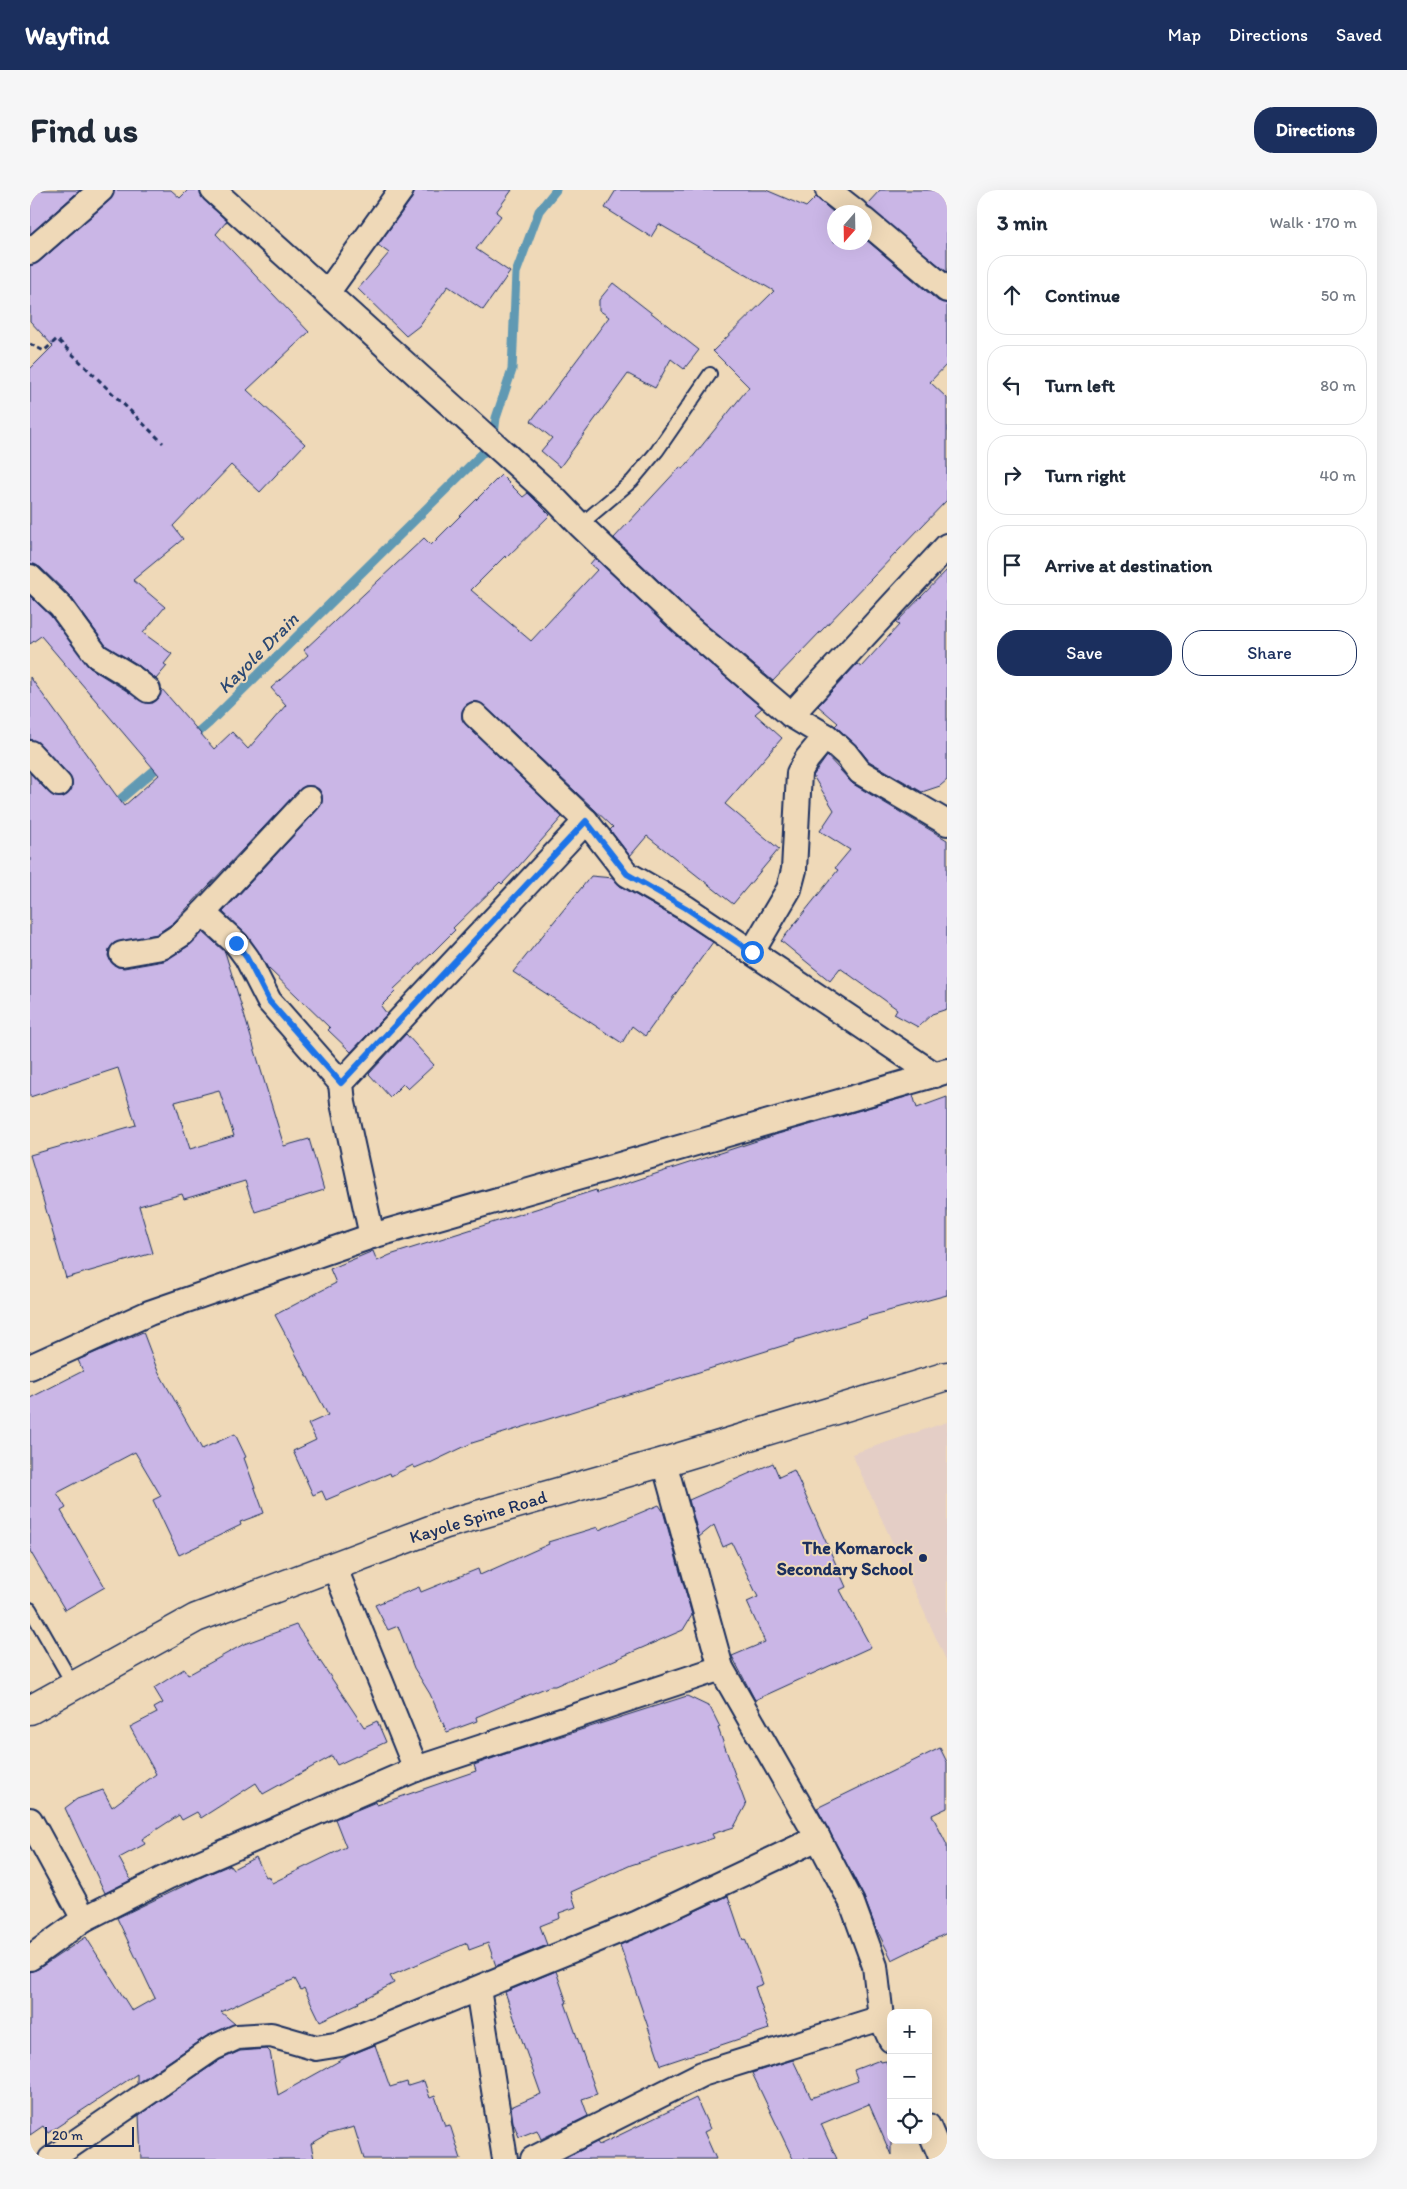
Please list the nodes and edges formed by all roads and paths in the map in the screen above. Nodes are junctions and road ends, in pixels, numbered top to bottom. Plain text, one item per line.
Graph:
1 (101, 190) edge
2 (213, 190) edge
3 (401, 190) edge
4 (828, 190) edge
5 (847, 205) edge
6 (872, 227) edge
7 (30, 252) edge
8 (947, 290) edge
9 (327, 292) junction
10 (30, 344) edge
11 (710, 374) dead end
12 (163, 443) dead end
13 (580, 525) junction
14 (947, 546) edge
15 (30, 578) edge
16 (148, 690) dead end
17 (476, 715) dead end
18 (790, 715) junction
19 (826, 736) junction
20 (30, 752) edge
21 (59, 784) dead end
22 (310, 799) dead end
23 (586, 821) junction
24 (947, 823) edge
25 (203, 912) junction
26 (752, 952) junction
27 (122, 954) dead end
28 (941, 1073) edge
29 (341, 1083) junction
30 (372, 1236) junction
31 (30, 1367) edge
32 (947, 1376) edge
33 (664, 1462) junction
34 (334, 1566) junction
35 (30, 1609) edge
36 (721, 1668) junction
37 (74, 1686) junction
38 (30, 1710) edge
39 (416, 1769) junction
40 (30, 1820) edge
41 (818, 1838) junction
42 (84, 1919) junction
43 (30, 1958) edge
44 (478, 1989) junction
45 (881, 2018) junction
46 (887, 2031) edge
47 (932, 2135) edge
48 (51, 2159) edge
49 (505, 2159) edge
50 (533, 2159) edge
51 (942, 2159) edge

1 - 7 street
2 - 9 street
3 - 9 street
4 - 5 street
6 - 8 street
9 - 13 street
10 - 12 path
11 - 13 lane
13 - 18 street
14 - 18 street
15 - 16 street
17 - 23 street
18 - 19 street
19 - 24 street
19 - 26 street
20 - 21 street
22 - 25 street
23 - 26 street
23 - 29 street
25 - 27 street
25 - 29 street
26 - 28 street
28 - 30 street
29 - 30 street
30 - 31 street
32 - 33 main road, Kayole Spine Road
33 - 34 main road, Kayole Spine Road
33 - 36 street
34 - 37 main road, Kayole Spine Road
34 - 39 street
35 - 37 lane
36 - 39 street
36 - 41 street
37 - 38 main road, Kayole Spine Road
39 - 42 street
40 - 42 street
41 - 44 street
41 - 45 street
42 - 43 street
44 - 48 street
44 - 49 street
45 - 46 street
45 - 50 street
47 - 51 street

